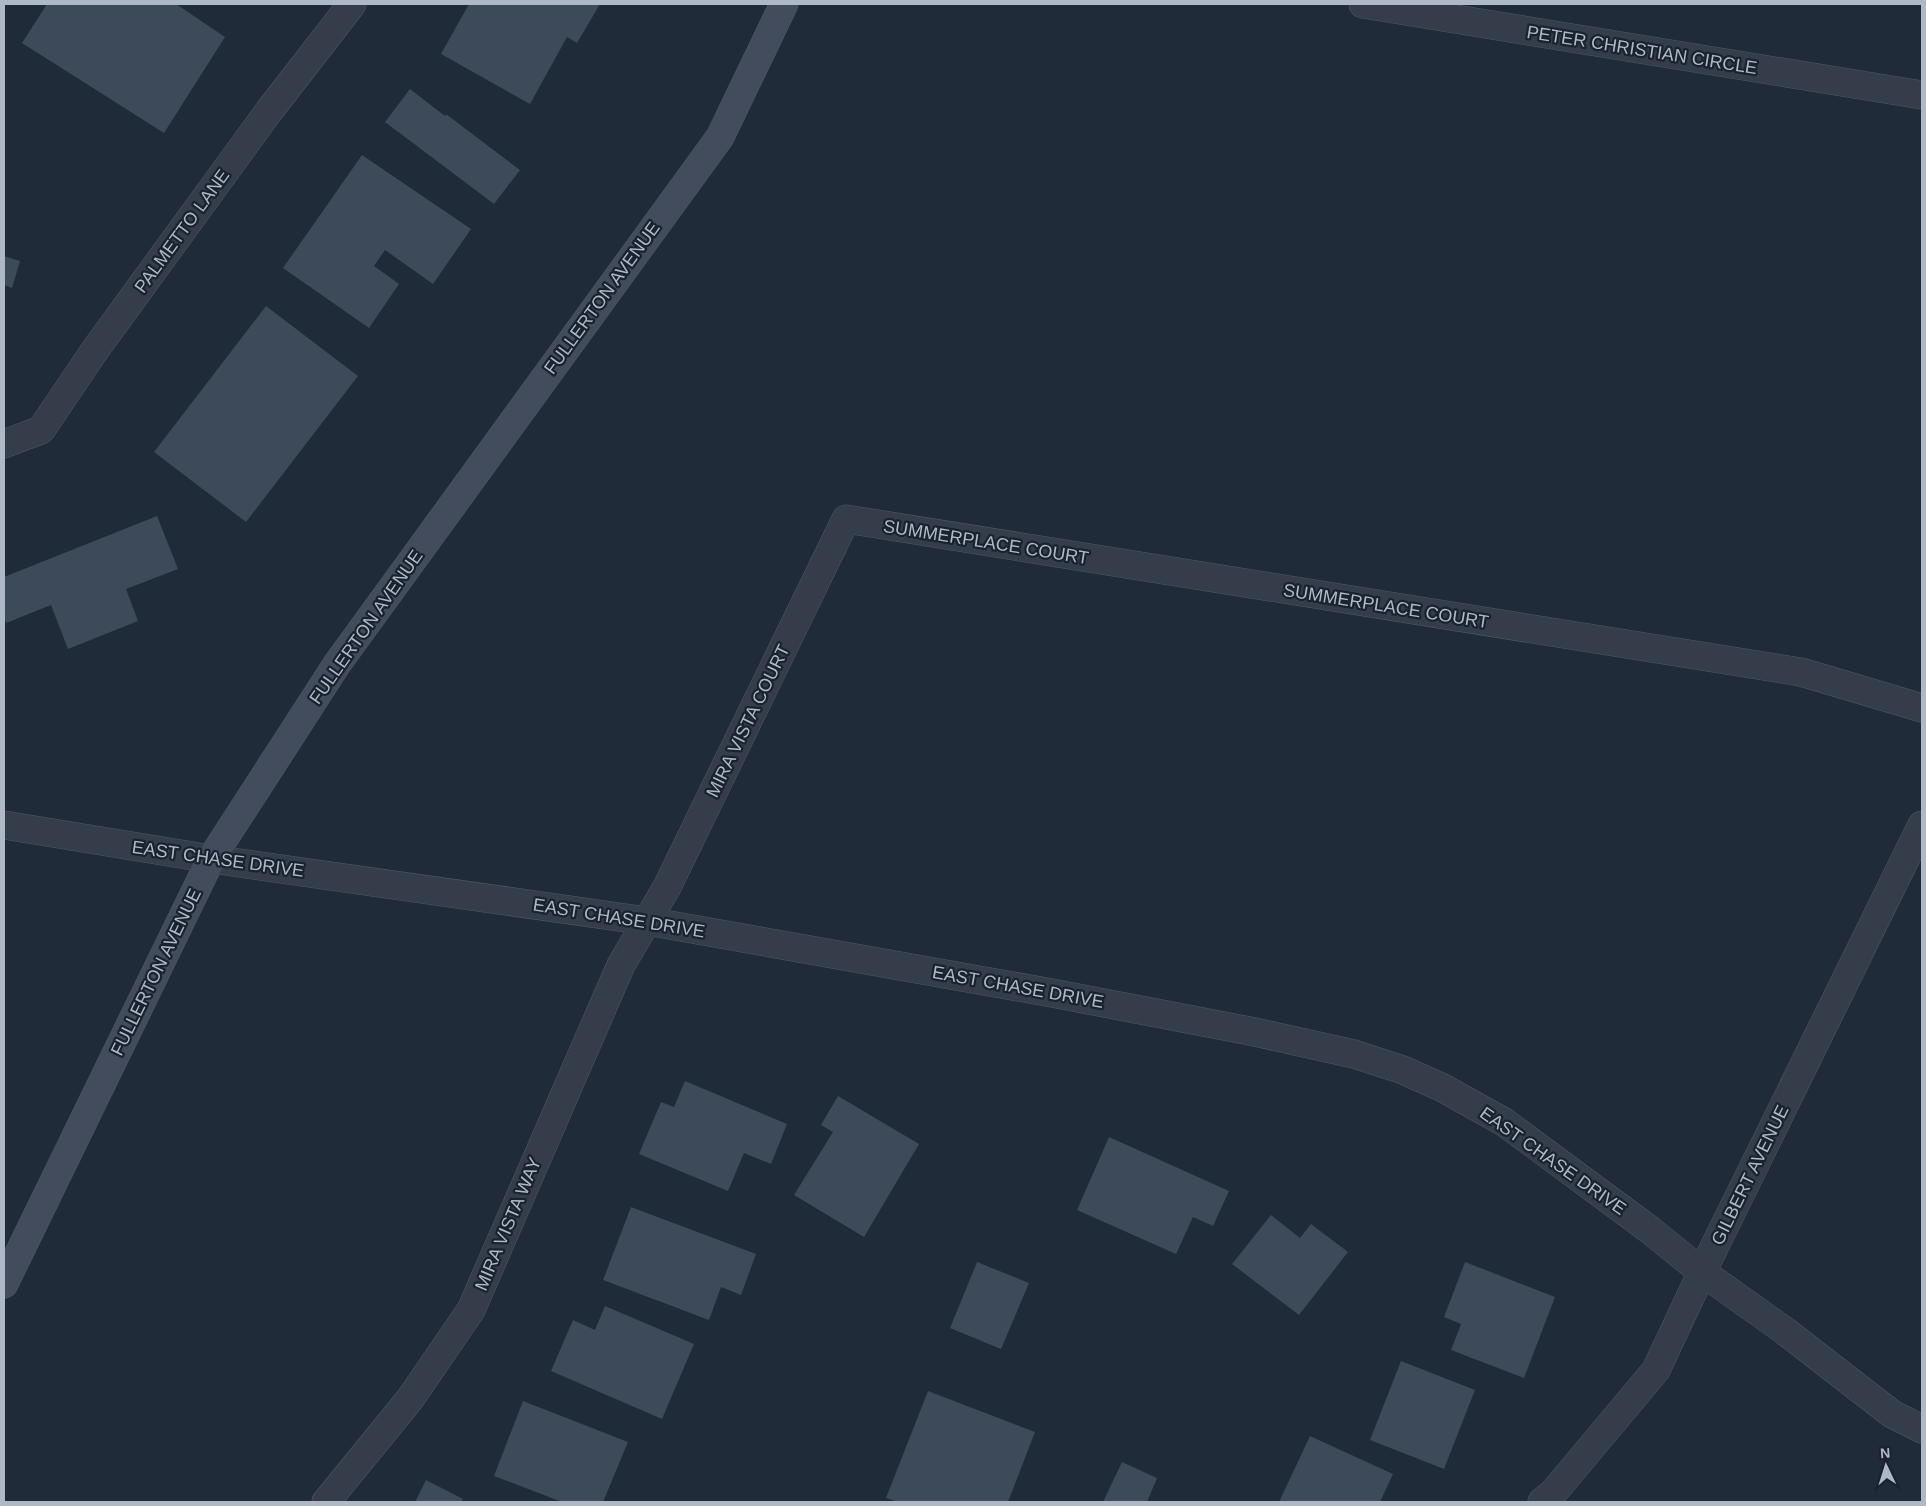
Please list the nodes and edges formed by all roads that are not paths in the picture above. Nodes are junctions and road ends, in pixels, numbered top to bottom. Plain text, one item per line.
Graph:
1 (784, 4) edge
2 (1363, 4) edge
3 (349, 5) edge
4 (1922, 95) edge
5 (4, 444) edge
6 (846, 520) joint
7 (1922, 708) edge
8 (4, 825) edge
9 (1922, 825) edge
10 (211, 859) junction
11 (647, 921) junction
12 (1702, 1272) junction
13 (4, 1284) edge
14 (1922, 1429) edge
15 (326, 1502) edge
16 (1542, 1502) edge

1 - 10 main road, FULLERTON AVENUE
2 - 4 street, PETER CHRISTIAN CIRCLE
3 - 5 street, PALMETTO LANE
6 - 7 street, SUMMERPLACE COURT
6 - 11 street, MIRA VISTA COURT
8 - 10 street, EAST CHASE DRIVE
9 - 12 street, GILBERT AVENUE
10 - 11 street, EAST CHASE DRIVE
10 - 13 main road, FULLERTON AVENUE
11 - 12 street, EAST CHASE DRIVE
11 - 15 street, MIRA VISTA WAY
12 - 14 street, EAST CHASE DRIVE
12 - 16 street, GILBERT AVENUE

